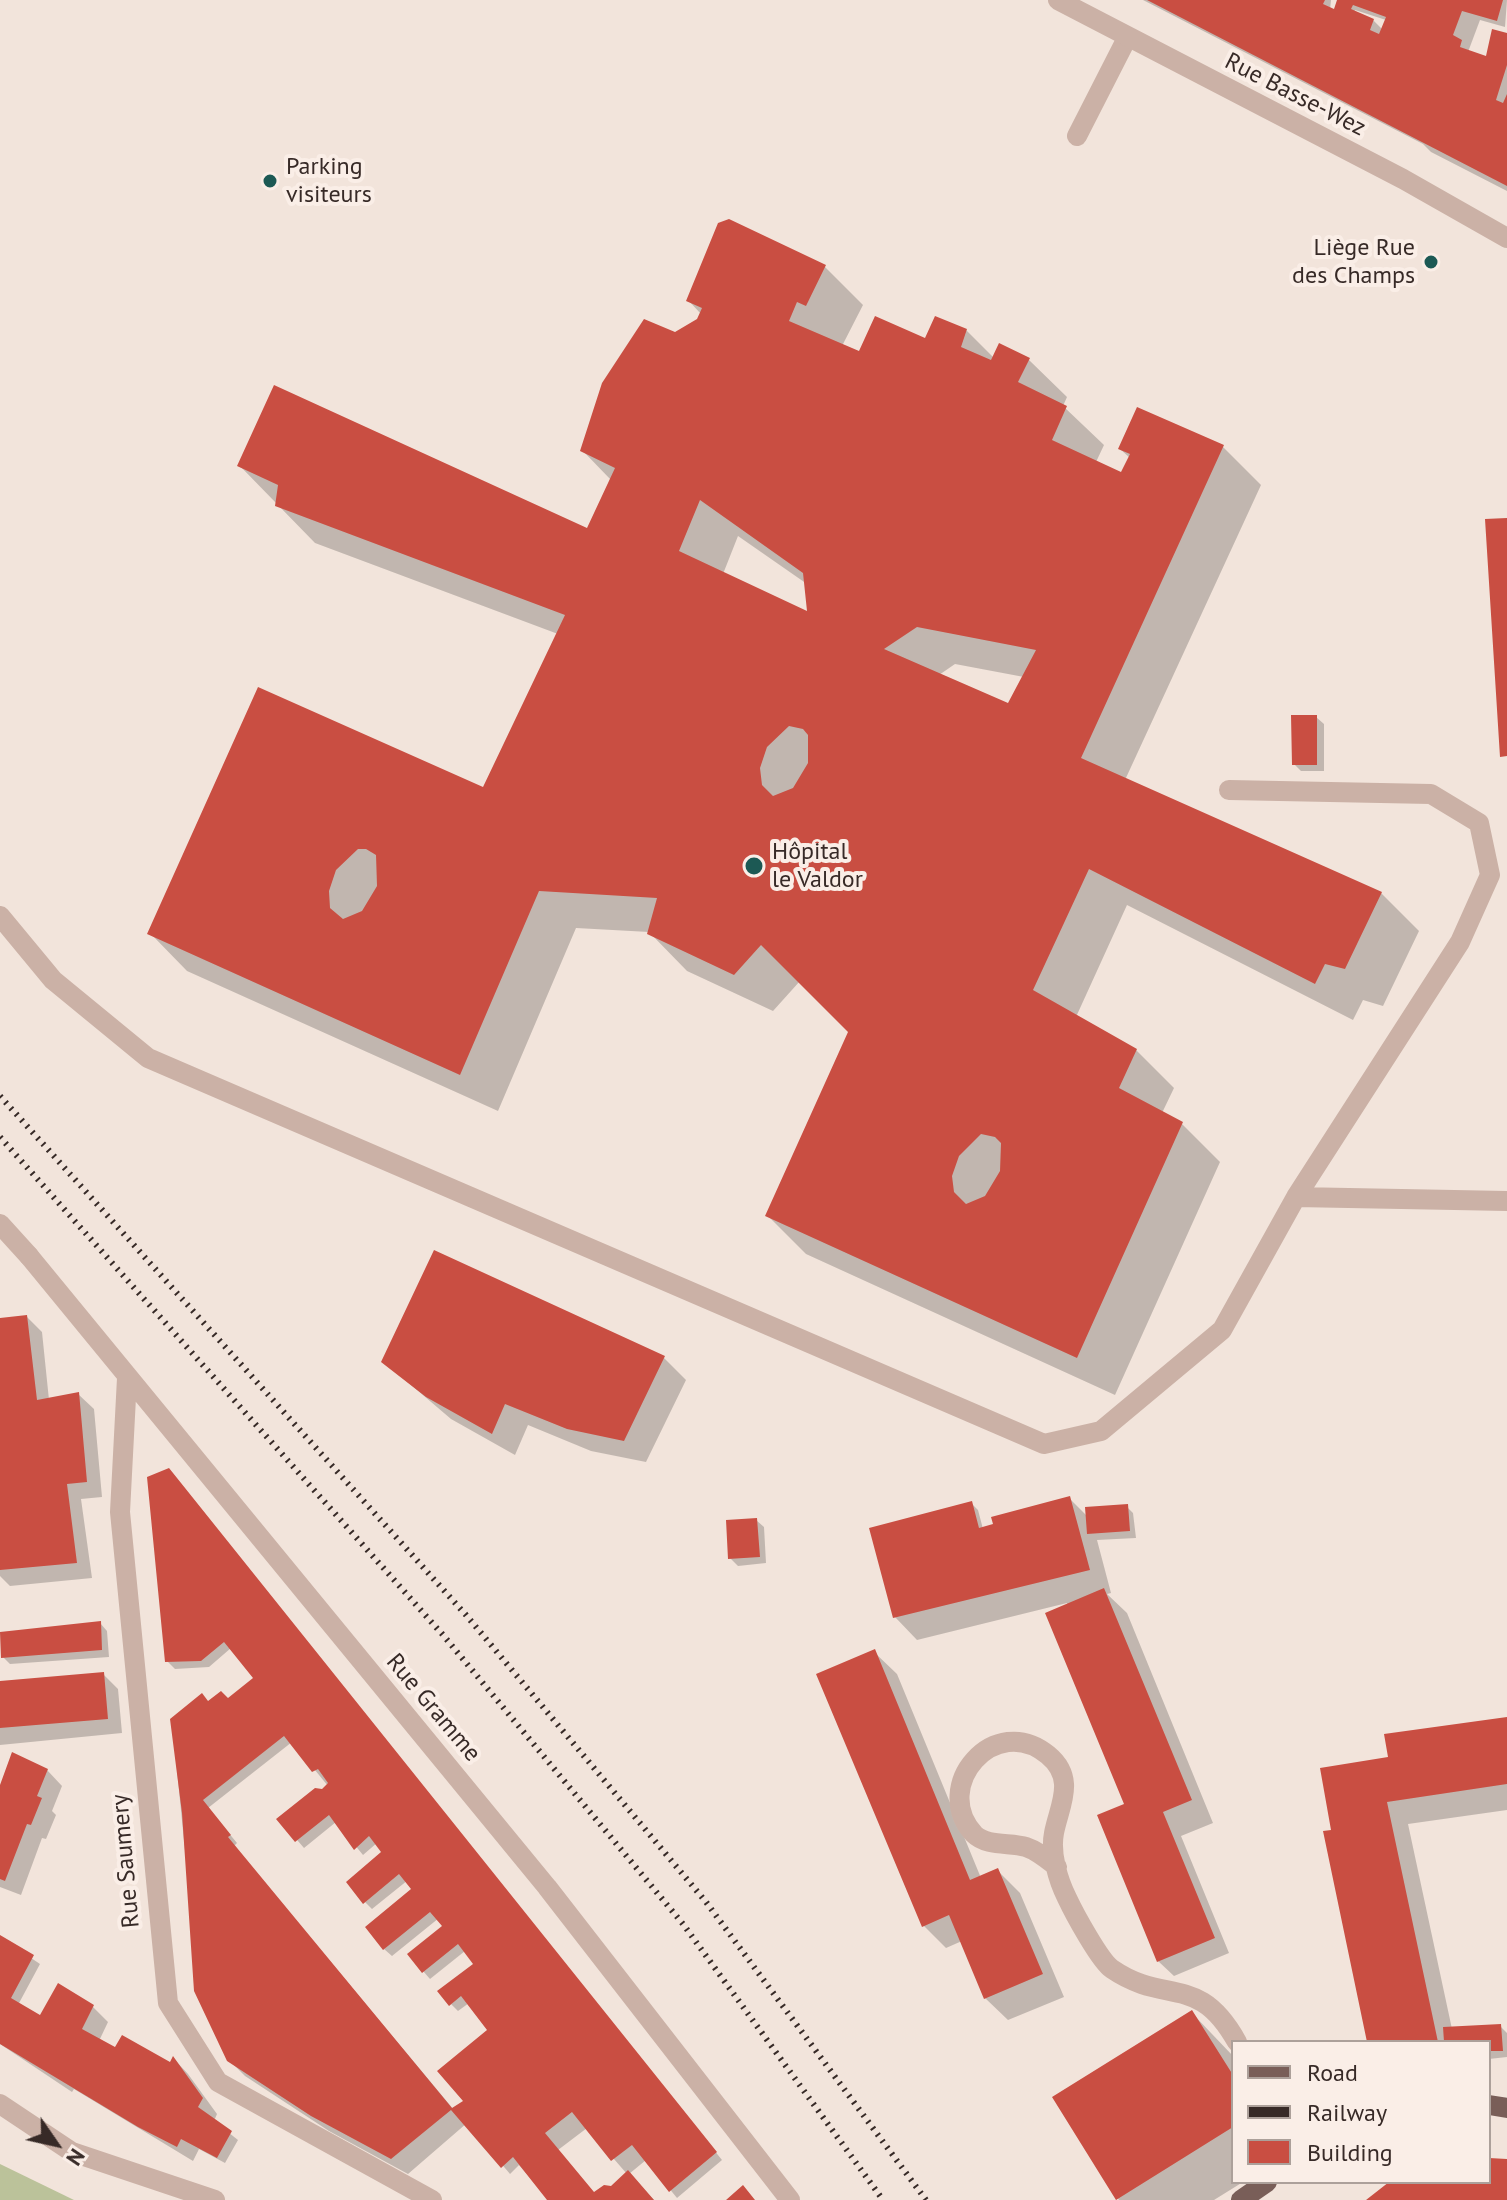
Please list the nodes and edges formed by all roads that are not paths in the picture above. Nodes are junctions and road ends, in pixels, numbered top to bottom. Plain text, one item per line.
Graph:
1 (1058, 0) edge
2 (1127, 38) junction
3 (1077, 136) dead end
4 (1507, 238) edge
5 (1229, 790) dead end
6 (0, 916) edge
7 (1296, 1197) junction
8 (1507, 1201) edge
9 (0, 1224) edge
10 (127, 1378) junction
11 (1057, 1867) junction
12 (1236, 2040) edge
13 (0, 2104) edge
14 (1264, 2184) edge
15 (215, 2200) edge
16 (432, 2200) edge
17 (790, 2200) edge
18 (1241, 2200) edge

1 - 2 street, Rue Basse-Wez
2 - 3 street
2 - 4 street, Rue Basse-Wez
5 - 7 street
6 - 7 street
7 - 8 street
9 - 10 street, Rue Gramme
10 - 16 street, Rue Saumery
10 - 17 street, Rue Gramme
11 - 11 street
11 - 12 street
13 - 15 street
14 - 18 main road

